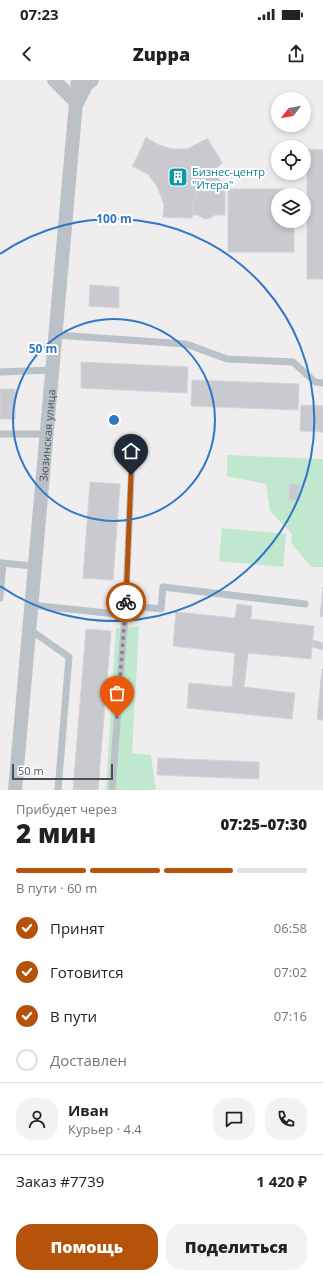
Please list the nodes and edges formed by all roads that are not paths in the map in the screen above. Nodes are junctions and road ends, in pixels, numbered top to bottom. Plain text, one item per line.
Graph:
1 (54, 80) edge
2 (78, 80) edge
3 (92, 80) edge
4 (77, 103) junction
5 (56, 335) junction
6 (53, 370) junction
7 (0, 372) edge
8 (323, 383) edge
9 (0, 434) edge
10 (47, 434) junction
11 (132, 460) dead end
12 (2, 563) edge
13 (35, 566) junction
14 (0, 598) edge
15 (305, 604) dead end
16 (32, 605) junction
17 (126, 614) junction
18 (29, 629) junction
19 (15, 790) edge
20 (58, 790) edge
21 (112, 790) edge

1 - 4 street
2 - 4 street, Зюзинская улица
3 - 4 street
4 - 5 street, Зюзинская улица
5 - 6 street, Зюзинская улица
5 - 8 lane
6 - 7 lane
6 - 10 street, Зюзинская улица
9 - 10 lane
10 - 13 street, Зюзинская улица
11 - 17 lane
12 - 13 lane
12 - 14 lane
13 - 16 street, Зюзинская улица
15 - 17 lane
16 - 17 lane
16 - 18 street, Зюзинская улица
17 - 21 lane
18 - 19 street, Зюзинская улица
18 - 20 lane

